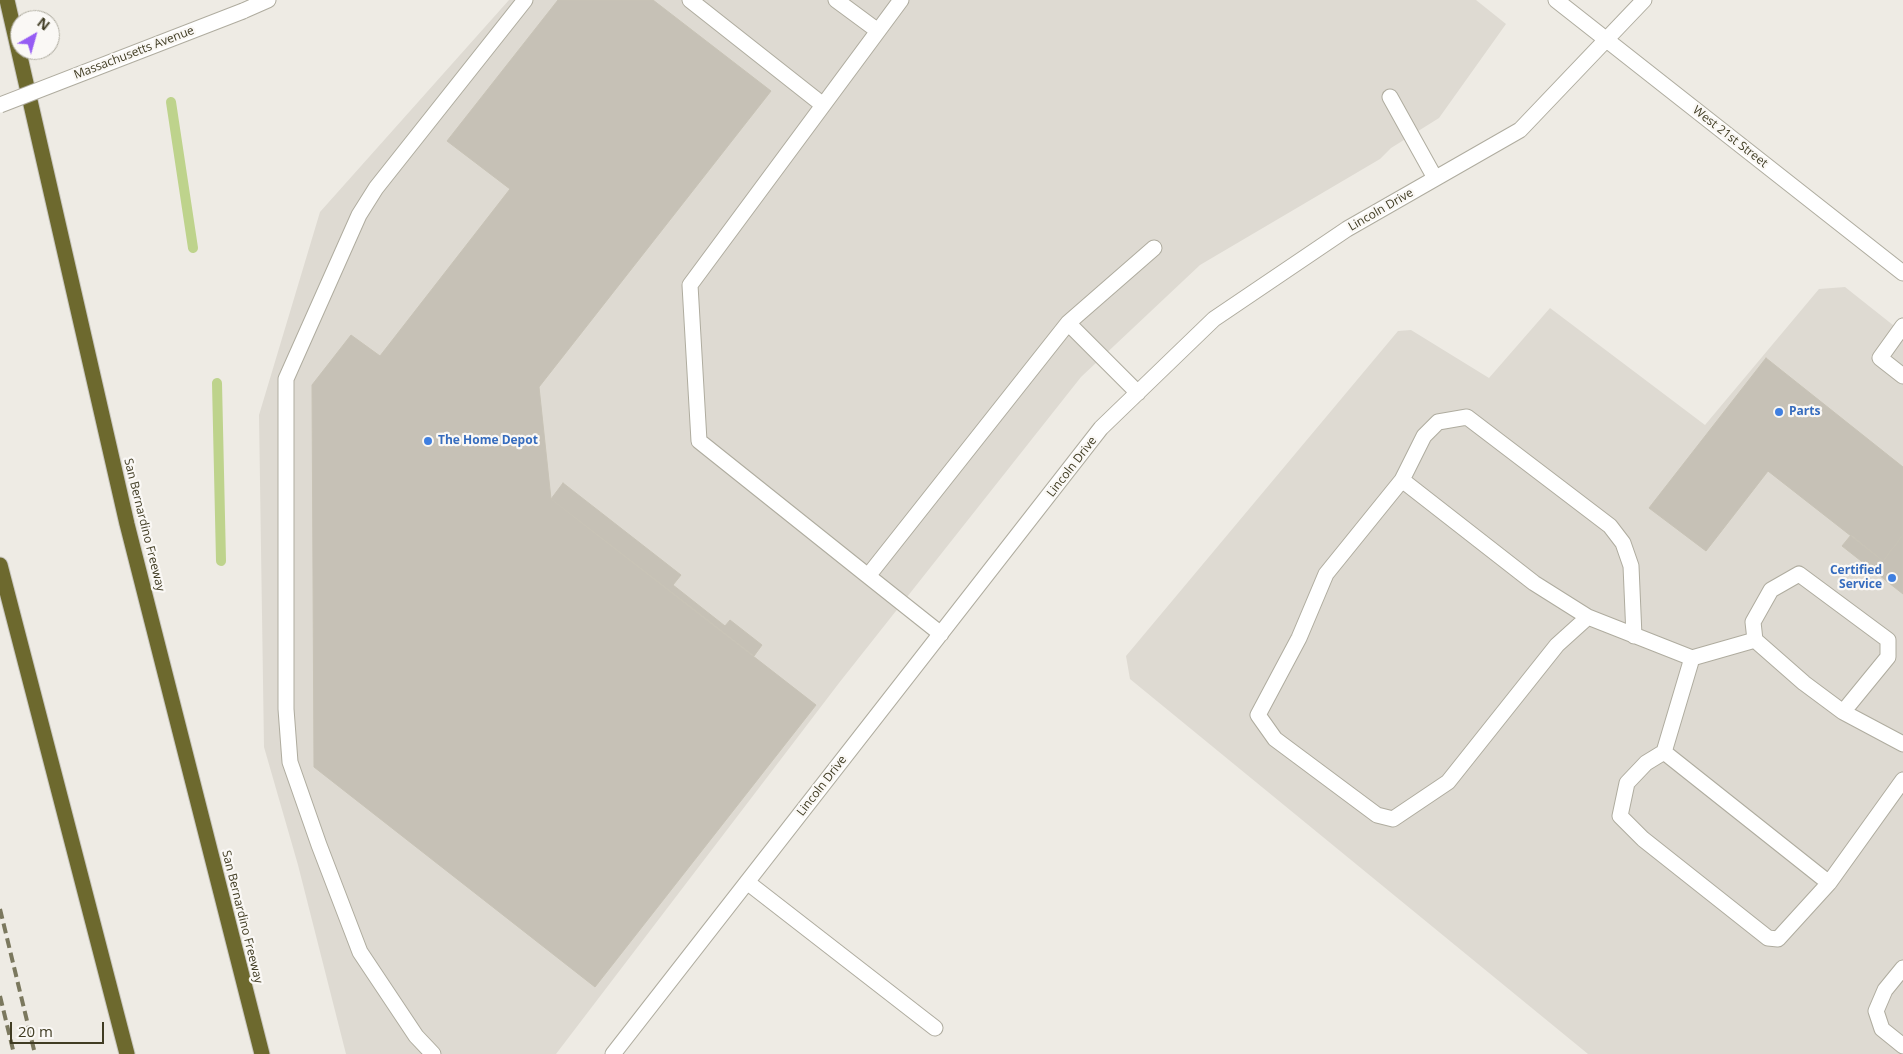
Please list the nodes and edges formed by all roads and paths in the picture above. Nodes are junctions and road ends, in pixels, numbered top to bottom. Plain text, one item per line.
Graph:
1 (7, 0) edge
2 (268, 0) edge
3 (525, 0) edge
4 (690, 0) edge
5 (836, 0) edge
6 (901, 0) edge
7 (1556, 0) edge
8 (1644, 0) edge
9 (878, 31) junction
10 (1607, 40) junction
11 (1390, 97) dead end
12 (0, 105) edge
13 (823, 105) junction
14 (1435, 178) junction
15 (1154, 248) dead end
16 (1903, 273) edge
17 (1068, 323) junction
18 (1903, 326) edge
19 (1903, 376) edge
20 (1138, 393) junction
21 (1402, 480) junction
22 (0, 565) edge
23 (868, 576) junction
24 (1588, 617) junction
25 (941, 634) junction
26 (1634, 636) junction
27 (1755, 640) junction
28 (1692, 658) junction
29 (1843, 712) junction
30 (1903, 744) edge
31 (1664, 752) junction
32 (1903, 780) edge
33 (747, 882) junction
34 (1829, 883) junction
35 (1903, 968) edge
36 (935, 1028) dead end
37 (1903, 1046) edge
38 (127, 1054) edge
39 (262, 1054) edge
40 (433, 1054) edge
41 (613, 1054) edge

1 - 39 highway, San Bernardino Freeway
2 - 12 street, Massachusetts Avenue, bridge
3 - 40 street
4 - 13 street
5 - 9 street
6 - 9 street
7 - 10 street, West 21st Street
8 - 10 street, Lincoln Drive
9 - 13 street
10 - 14 street, Lincoln Drive
10 - 16 street, West 21st Street
11 - 14 street
13 - 23 street
14 - 20 street, Lincoln Drive
15 - 17 street
17 - 20 street
17 - 23 street
18 - 19 street
20 - 25 street, Lincoln Drive
21 - 24 street
21 - 24 street
21 - 26 street
22 - 38 highway
23 - 25 street
24 - 26 street
25 - 33 street, Lincoln Drive
26 - 28 street
27 - 28 street
27 - 29 street
27 - 29 street
28 - 31 street
29 - 30 street
31 - 34 street
31 - 34 street
32 - 34 street
33 - 36 street
33 - 41 street, Lincoln Drive
35 - 37 street

